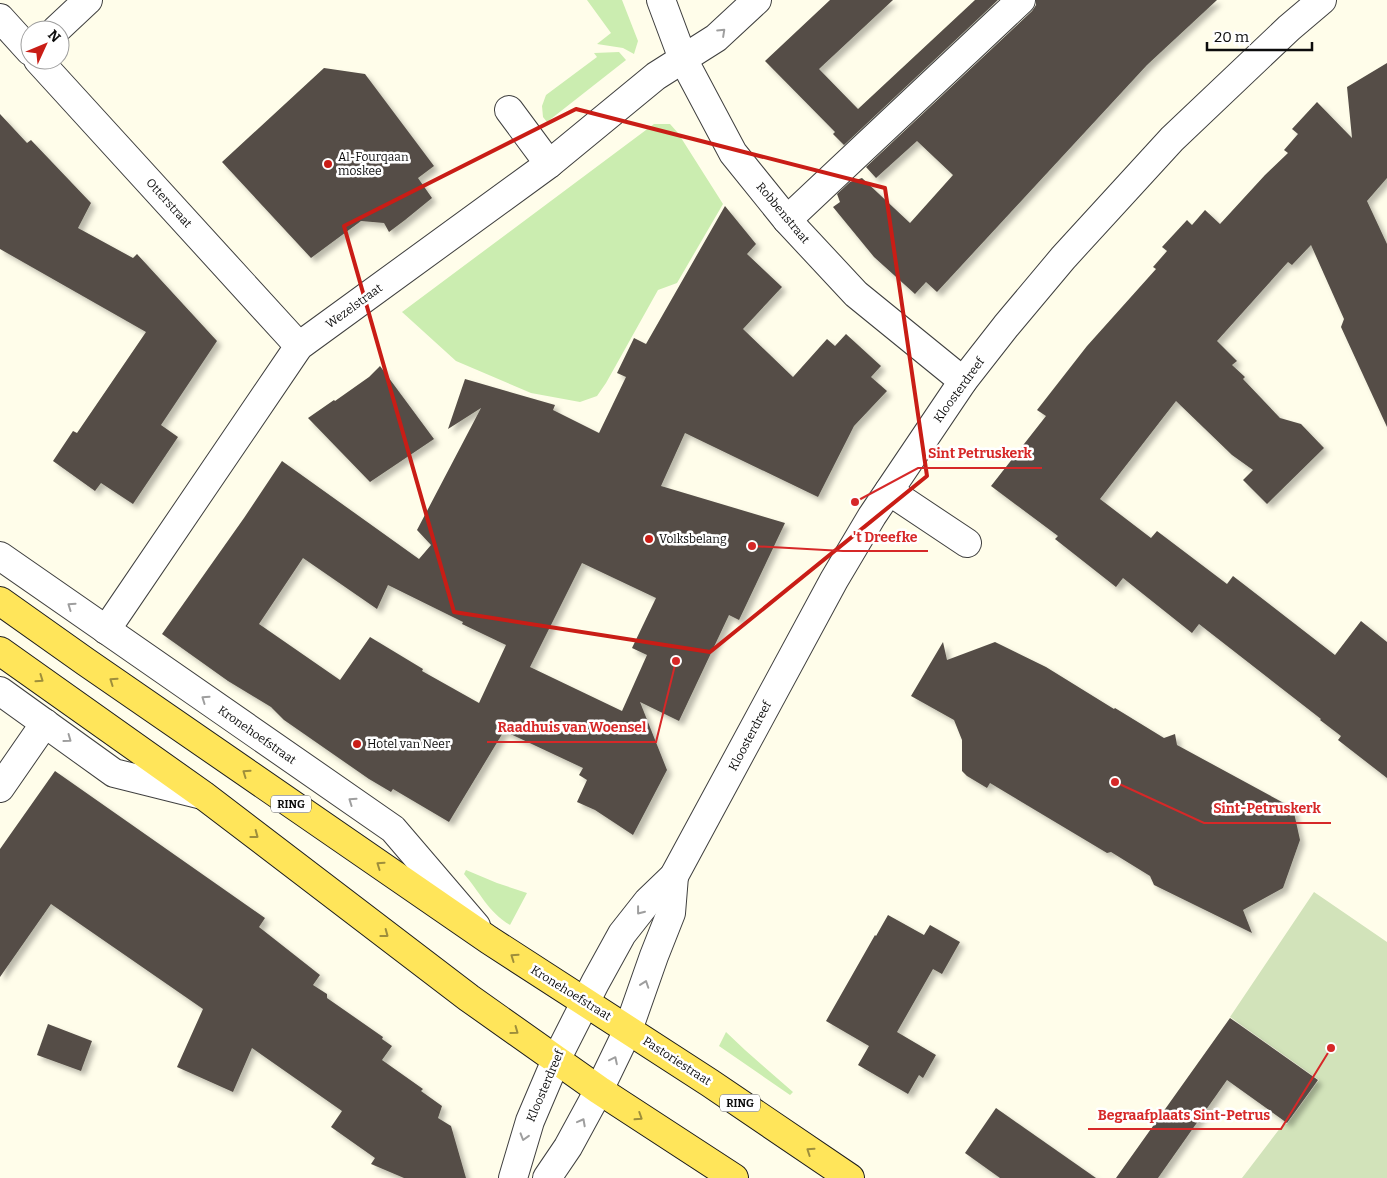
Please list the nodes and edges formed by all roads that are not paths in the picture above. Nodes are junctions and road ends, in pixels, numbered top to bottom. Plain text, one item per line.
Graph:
1 (88, 0) edge
2 (661, 0) edge
3 (757, 0) edge
4 (1021, 0) edge
5 (1322, 0) edge
6 (0, 18) edge
7 (67, 20) edge
8 (20, 40) edge
9 (683, 58) junction
10 (47, 70) edge
11 (509, 110) dead end
12 (549, 164) junction
13 (787, 220) junction
14 (299, 346) junction
15 (963, 381) junction
16 (889, 491) junction
17 (967, 543) dead end
18 (0, 556) edge
19 (0, 601) edge
20 (106, 630) junction
21 (0, 651) edge
22 (0, 690) edge
23 (45, 723) junction
24 (0, 788) edge
25 (203, 795) junction
26 (674, 876) junction
27 (489, 940) junction
28 (585, 1002) junction
29 (628, 1030) junction
30 (556, 1060) junction
31 (599, 1090) junction
32 (694, 1153) junction
33 (513, 1178) edge
34 (547, 1178) edge
35 (717, 1178) edge
36 (734, 1178) edge
37 (850, 1178) edge

1 - 7 street
2 - 9 street, Robbenstraat
9 -> 3 street, Wezelstraat
4 - 13 street
5 - 15 street, Kloosterdreef
6 - 8 street
9 - 12 street, Wezelstraat
9 - 13 street, Robbenstraat
10 - 14 street, Otterstraat
11 - 12 street
12 - 14 street, Wezelstraat
13 - 15 street, Robbenstraat
14 - 20 street, Wezelstraat
15 - 16 street, Kloosterdreef
16 - 17 street
16 - 26 street, Kloosterdreef
20 -> 18 street, Kronehoefstraat
27 -> 19 main road, Kronehoefstraat / RING
27 -> 20 street, Kronehoefstraat
21 -> 25 main road
22 - 23 street
23 - 24 street
23 -> 25 street
25 -> 30 main road
26 -> 28 street, Kloosterdreef
29 -> 26 street, Kloosterdreef
28 -> 27 main road, Kronehoefstraat / RING
28 - 29 main road, Kronehoefstraat / RING
28 - 30 street, Kloosterdreef
31 -> 29 street, Kloosterdreef
37 -> 29 main road, Pastoriestraat / RING
30 - 31 main road
30 -> 33 street, Kloosterdreef
31 -> 32 main road
34 -> 31 street, Kloosterdreef
32 - 35 street
32 - 36 main road

